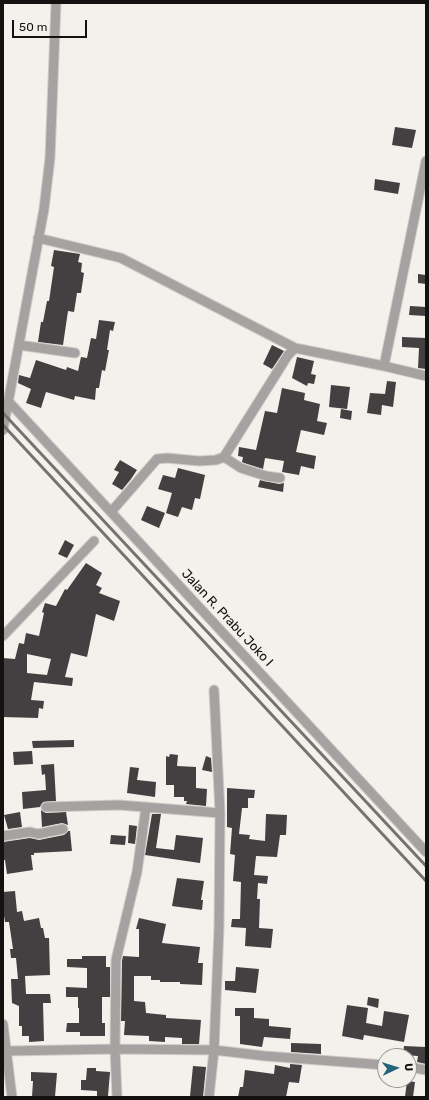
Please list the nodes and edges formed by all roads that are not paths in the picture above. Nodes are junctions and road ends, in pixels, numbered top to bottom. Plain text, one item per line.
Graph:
1 (56, 3) edge
2 (426, 161) edge
3 (38, 238) junction
4 (19, 345) junction
5 (295, 348) junction
6 (75, 353) dead end
7 (384, 366) junction
8 (426, 376) edge
9 (9, 402) junction
10 (3, 430) edge
11 (224, 457) junction
12 (280, 478) dead end
13 (111, 512) junction
14 (94, 541) dead end
15 (3, 636) edge
16 (214, 690) dead end
17 (46, 807) dead end
18 (146, 807) junction
19 (220, 813) junction
20 (64, 829) dead end
21 (3, 836) edge
22 (426, 852) edge
23 (3, 1024) edge
24 (115, 1049) junction
25 (214, 1050) junction
26 (7, 1051) junction
27 (377, 1064) edge
28 (12, 1097) edge
29 (117, 1097) edge
30 (209, 1097) edge

1 - 3 street
2 - 7 street
3 - 4 street
3 - 5 street
4 - 6 street
4 - 9 street
5 - 7 street
5 - 11 street
7 - 8 street
9 - 10 street
9 - 13 street, Jalan R. Prabu Joko I
11 - 12 street
11 - 13 street
13 - 22 street, Jalan R. Prabu Joko I
14 - 15 street
16 - 19 street
17 - 18 street
18 - 19 street
18 - 24 street
19 - 25 street
20 - 21 street
23 - 26 street
24 - 25 street
24 - 26 street
24 - 29 street
25 - 27 street
25 - 30 street
26 - 28 street

